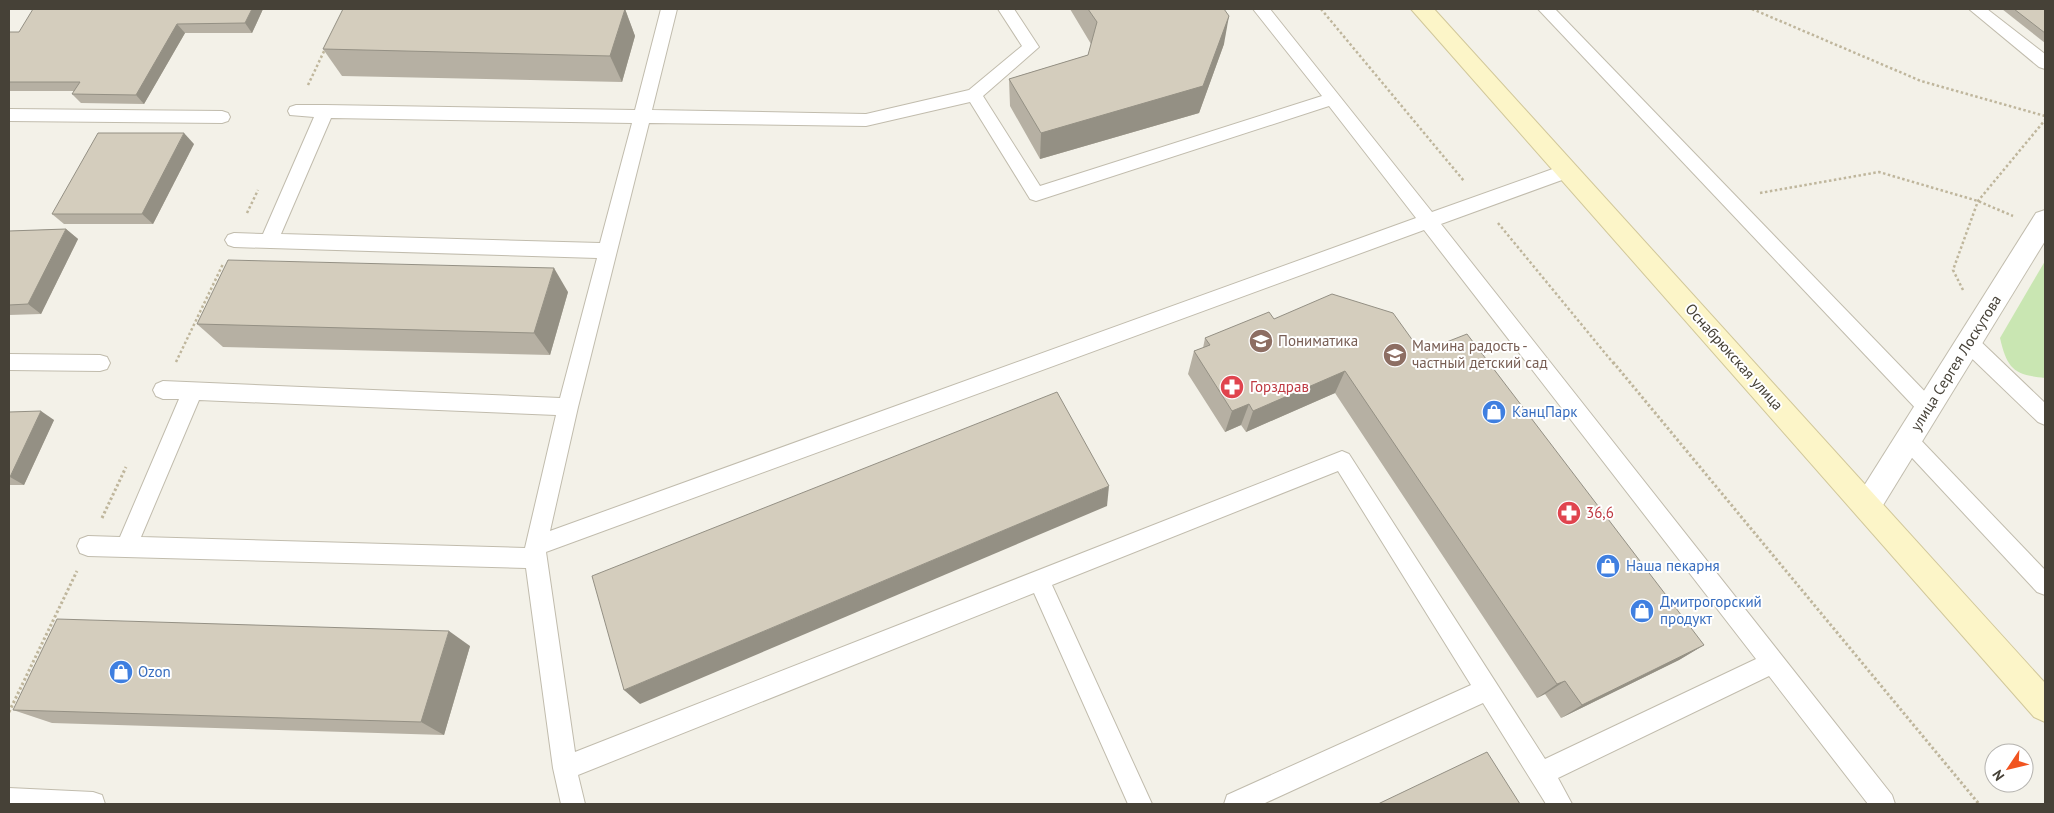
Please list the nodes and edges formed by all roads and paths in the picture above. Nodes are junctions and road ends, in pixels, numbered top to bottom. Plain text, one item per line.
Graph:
1 (668, 9) edge
2 (1006, 9) edge
3 (1261, 9) edge
4 (1321, 9) edge
5 (1422, 9) edge
6 (1546, 9) edge
7 (1752, 9) edge
8 (1977, 9) edge
9 (2045, 64) edge
10 (974, 96) junction
11 (1333, 99) junction
12 (296, 111) dead end
13 (325, 111) junction
14 (9, 115) edge
15 (642, 116) junction
16 (222, 118) dead end
17 (2045, 118) edge
18 (1567, 171) junction
19 (1727, 198) junction
20 (1978, 201) junction
21 (1481, 202) junction
22 (1428, 221) junction
23 (2044, 225) edge
24 (234, 240) dead end
25 (269, 241) junction
26 (608, 251) junction
27 (1975, 333) junction
28 (9, 362) edge
29 (100, 363) dead end
30 (163, 390) dead end
31 (192, 392) junction
32 (568, 407) junction
33 (1928, 408) junction
34 (2045, 416) edge
35 (1908, 440) junction
36 (1867, 506) junction
37 (88, 546) dead end
38 (126, 547) junction
39 (535, 552) junction
40 (1039, 580) junction
41 (2045, 585) edge
42 (1773, 663) junction
43 (1488, 689) junction
44 (2045, 706) edge
45 (564, 768) junction
46 (1541, 774) junction
47 (9, 800) edge
48 (93, 804) edge
49 (573, 804) edge
50 (1140, 804) edge
51 (1236, 804) edge
52 (1560, 804) edge
53 (1883, 804) edge
54 (1979, 804) edge

1 - 15 lane
2 - 10 lane
3 - 11 lane
4 - 21 path
5 - 18 street, Оснабрюкская улица
6 - 19 lane
7 - 17 path
8 - 9 lane
10 - 11 lane
10 - 15 lane
11 - 22 lane
12 - 13 lane
13 - 15 lane
13 - 25 lane
14 - 16 lane
15 - 26 lane
17 - 20 path
18 - 21 lane
18 - 36 street, Оснабрюкская улица
19 - 20 path
19 - 33 lane
20 - 23 path
20 - 27 path
21 - 22 lane
21 - 54 path
22 - 39 lane
22 - 42 lane
23 - 27 street, улица Сергея Лоскутова
24 - 25 lane
25 - 26 lane
26 - 32 lane
27 - 33 street, улица Сергея Лоскутова
27 - 34 lane
28 - 29 lane
30 - 31 lane
31 - 32 lane
31 - 38 lane
32 - 39 lane
33 - 35 street, улица Сергея Лоскутова
35 - 36 street, улица Сергея Лоскутова
35 - 41 lane
36 - 44 street, Оснабрюкская улица
37 - 38 lane
38 - 39 lane
39 - 45 lane
40 - 43 lane
40 - 45 lane
40 - 50 lane
42 - 46 lane
42 - 53 lane
43 - 46 lane
43 - 51 lane
45 - 49 lane
46 - 52 lane
47 - 48 lane

